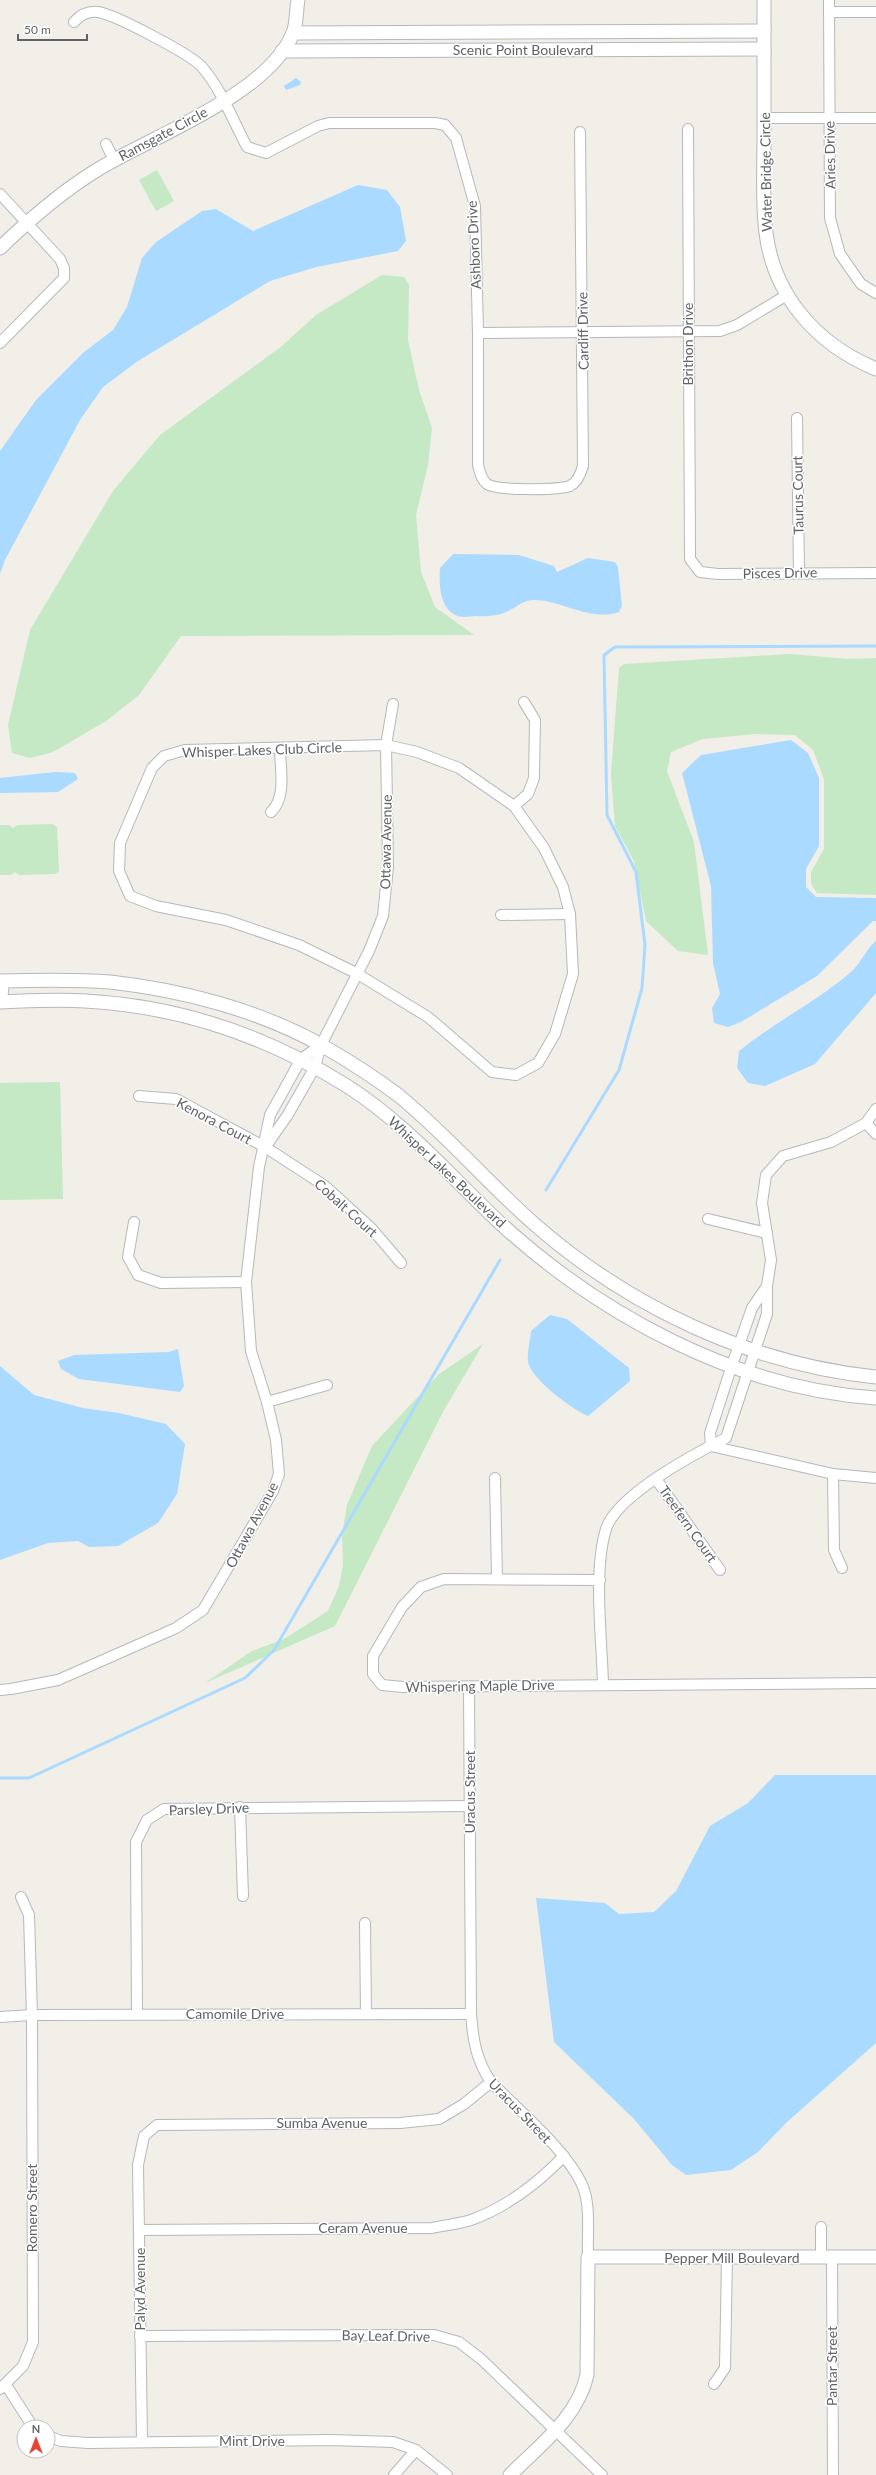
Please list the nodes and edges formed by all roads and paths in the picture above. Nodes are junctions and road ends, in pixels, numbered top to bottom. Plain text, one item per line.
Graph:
1 (298, 0) edge
2 (764, 0) edge
3 (829, 0) edge
4 (829, 12) junction
5 (876, 12) edge
6 (74, 22) dead end
7 (764, 31) junction
8 (293, 33) junction
9 (764, 49) junction
10 (282, 51) junction
11 (224, 102) junction
12 (764, 118) junction
13 (829, 118) junction
14 (876, 118) edge
15 (688, 129) dead end
16 (580, 132) dead end
17 (106, 144) dead end
18 (114, 160) junction
19 (0, 194) edge
20 (27, 222) junction
21 (0, 248) edge
22 (876, 293) edge
23 (787, 295) junction
24 (583, 332) junction
25 (688, 332) junction
26 (478, 333) junction
27 (0, 343) edge
28 (876, 369) edge
29 (798, 418) dead end
30 (531, 488) joint
31 (690, 559) joint
32 (799, 573) junction
33 (876, 573) edge
34 (524, 702) dead end
35 (393, 704) dead end
36 (386, 745) junction
37 (280, 748) junction
38 (514, 806) junction
39 (271, 812) dead end
40 (570, 914) junction
41 (501, 915) dead end
42 (356, 973) junction
43 (2, 981) edge
44 (1, 1002) edge
45 (321, 1044) junction
46 (301, 1059) junction
47 (315, 1067) junction
48 (139, 1096) dead end
49 (876, 1109) edge
50 (866, 1123) junction
51 (876, 1134) edge
52 (265, 1147) junction
53 (708, 1219) dead end
54 (134, 1222) dead end
55 (767, 1233) junction
56 (401, 1263) dead end
57 (246, 1282) junction
58 (767, 1286) junction
59 (739, 1344) junction
60 (756, 1350) junction
61 (732, 1365) junction
62 (748, 1371) junction
63 (876, 1377) edge
64 (327, 1385) dead end
65 (876, 1398) edge
66 (267, 1402) junction
67 (711, 1446) junction
68 (833, 1474) junction
69 (495, 1478) dead end
70 (876, 1478) edge
71 (656, 1479) junction
72 (842, 1568) dead end
73 (720, 1570) dead end
74 (497, 1579) junction
75 (600, 1580) junction
76 (603, 1684) junction
77 (876, 1684) edge
78 (469, 1688) junction
79 (0, 1690) edge
80 (470, 1806) junction
81 (240, 1807) junction
82 (243, 1896) dead end
83 (21, 1897) dead end
84 (365, 1923) dead end
85 (137, 2014) junction
86 (366, 2014) junction
87 (471, 2014) junction
88 (32, 2015) junction
89 (0, 2017) edge
90 (491, 2082) junction
91 (144, 2136) joint
92 (564, 2156) junction
93 (821, 2227) dead end
94 (140, 2230) junction
95 (588, 2256) junction
96 (727, 2258) junction
97 (827, 2258) junction
98 (876, 2258) edge
99 (140, 2336) junction
100 (714, 2384) dead end
101 (3, 2387) edge
102 (27, 2419) edge
103 (554, 2430) junction
104 (56, 2440) edge
105 (142, 2442) junction
106 (416, 2450) junction
107 (394, 2475) edge
108 (447, 2475) edge
109 (510, 2475) edge
110 (602, 2475) edge
111 (833, 2475) edge

1 - 8 street, Ramsgate Circle
2 - 7 street, Water Bridge Circle
3 - 4 street, Aries Drive
4 - 5 street
4 - 13 street, Aries Drive
6 - 11 street, Ashboro Drive
7 - 8 street, Scenic Point Boulevard
7 - 9 street, Water Bridge Circle
8 - 10 street, Ramsgate Circle
9 - 10 street, Scenic Point Boulevard
9 - 12 street, Water Bridge Circle
10 - 11 street, Ramsgate Circle
11 - 18 street, Ramsgate Circle
11 - 26 street, Ashboro Drive
12 - 13 street
12 - 23 street, Water Bridge Circle
13 - 14 street
13 - 22 street, Aries Drive
15 - 25 street, Brithon Drive
16 - 24 street, Cardiff Drive
17 - 18 street
18 - 20 street, Ramsgate Circle
19 - 20 street
20 - 21 street, Ramsgate Circle
20 - 27 street
23 - 25 street
23 - 28 street, Water Bridge Circle
24 - 25 street
24 - 26 street
24 - 30 street, Cardiff Drive
25 - 31 street, Brithon Drive
26 - 30 street, Ashboro Drive
29 - 32 street, Taurus Court
31 - 32 street, Pisces Drive
32 - 33 street, Pisces Drive
34 - 38 street
35 - 36 street, Ottawa Avenue
36 - 37 street, Whisper Lakes Club Circle
36 - 38 street, Whisper Lakes Club Circle
36 - 42 street, Ottawa Avenue
37 - 39 street
37 - 42 street, Whisper Lakes Club Circle
38 - 40 street, Whisper Lakes Club Circle
40 - 41 street
40 - 42 street, Whisper Lakes Club Circle
42 - 45 street, Ottawa Avenue
43 - 44 street
43 - 45 street, Whisper Lakes Boulevard
44 - 46 street, Whisper Lakes Boulevard
45 - 46 street, Ottawa Avenue
45 - 47 street, Ottawa Avenue
45 - 59 street, Whisper Lakes Boulevard
46 - 47 street, Whisper Lakes Boulevard
46 - 52 street, Ottawa Avenue
47 - 52 street, Ottawa Avenue
47 - 61 street, Whisper Lakes Boulevard
48 - 52 street, Kenora Court
49 - 50 street
50 - 51 street
50 - 55 street
52 - 56 street, Cobalt Court
52 - 57 street, Ottawa Avenue
53 - 55 street
54 - 57 street
55 - 58 street
57 - 66 street, Ottawa Avenue
58 - 59 street
58 - 60 street
59 - 60 street, Whisper Lakes Boulevard
59 - 61 street
60 - 62 street
60 - 63 street, Whisper Lakes Boulevard
61 - 62 street, Whisper Lakes Boulevard
61 - 67 street
62 - 65 street, Whisper Lakes Boulevard
62 - 67 street
64 - 66 street
66 - 79 street, Ottawa Avenue
67 - 68 street
67 - 71 street
68 - 70 street
68 - 72 street
69 - 74 street
71 - 73 street, Treefern Court
71 - 75 street
74 - 75 street, Whispering Maple Drive
74 - 78 street, Whispering Maple Drive
75 - 76 street
76 - 77 street, Whispering Maple Drive
76 - 78 street, Whispering Maple Drive
78 - 80 street, Uracus Street
80 - 81 street, Parsley Drive
80 - 87 street, Uracus Street
81 - 82 street
81 - 85 street, Parsley Drive
83 - 88 street, Romero Street
84 - 86 street
85 - 86 street, Camomile Drive
85 - 88 street, Camomile Drive
86 - 87 street, Camomile Drive
87 - 90 street, Uracus Street
88 - 89 street, Camomile Drive
88 - 101 street, Romero Street
90 - 91 street, Sumba Avenue
90 - 92 street, Uracus Street
91 - 94 street, Palyd Avenue
92 - 94 street, Ceram Avenue
92 - 95 street, Uracus Street
93 - 97 street, Pantar Street
94 - 99 street, Palyd Avenue
95 - 96 street, Pepper Mill Boulevard
95 - 103 street, Uracus Street
96 - 97 street, Pepper Mill Boulevard
96 - 100 street
97 - 98 street, Pepper Mill Boulevard
97 - 111 street, Pantar Street
99 - 103 street, Bay Leaf Drive
99 - 105 street, Palyd Avenue
101 - 102 street
103 - 109 street, Uracus Street
103 - 110 street, Bay Leaf Drive
104 - 105 street, Mint Drive
105 - 106 street, Mint Drive
106 - 107 street
106 - 108 street, Mint Drive

